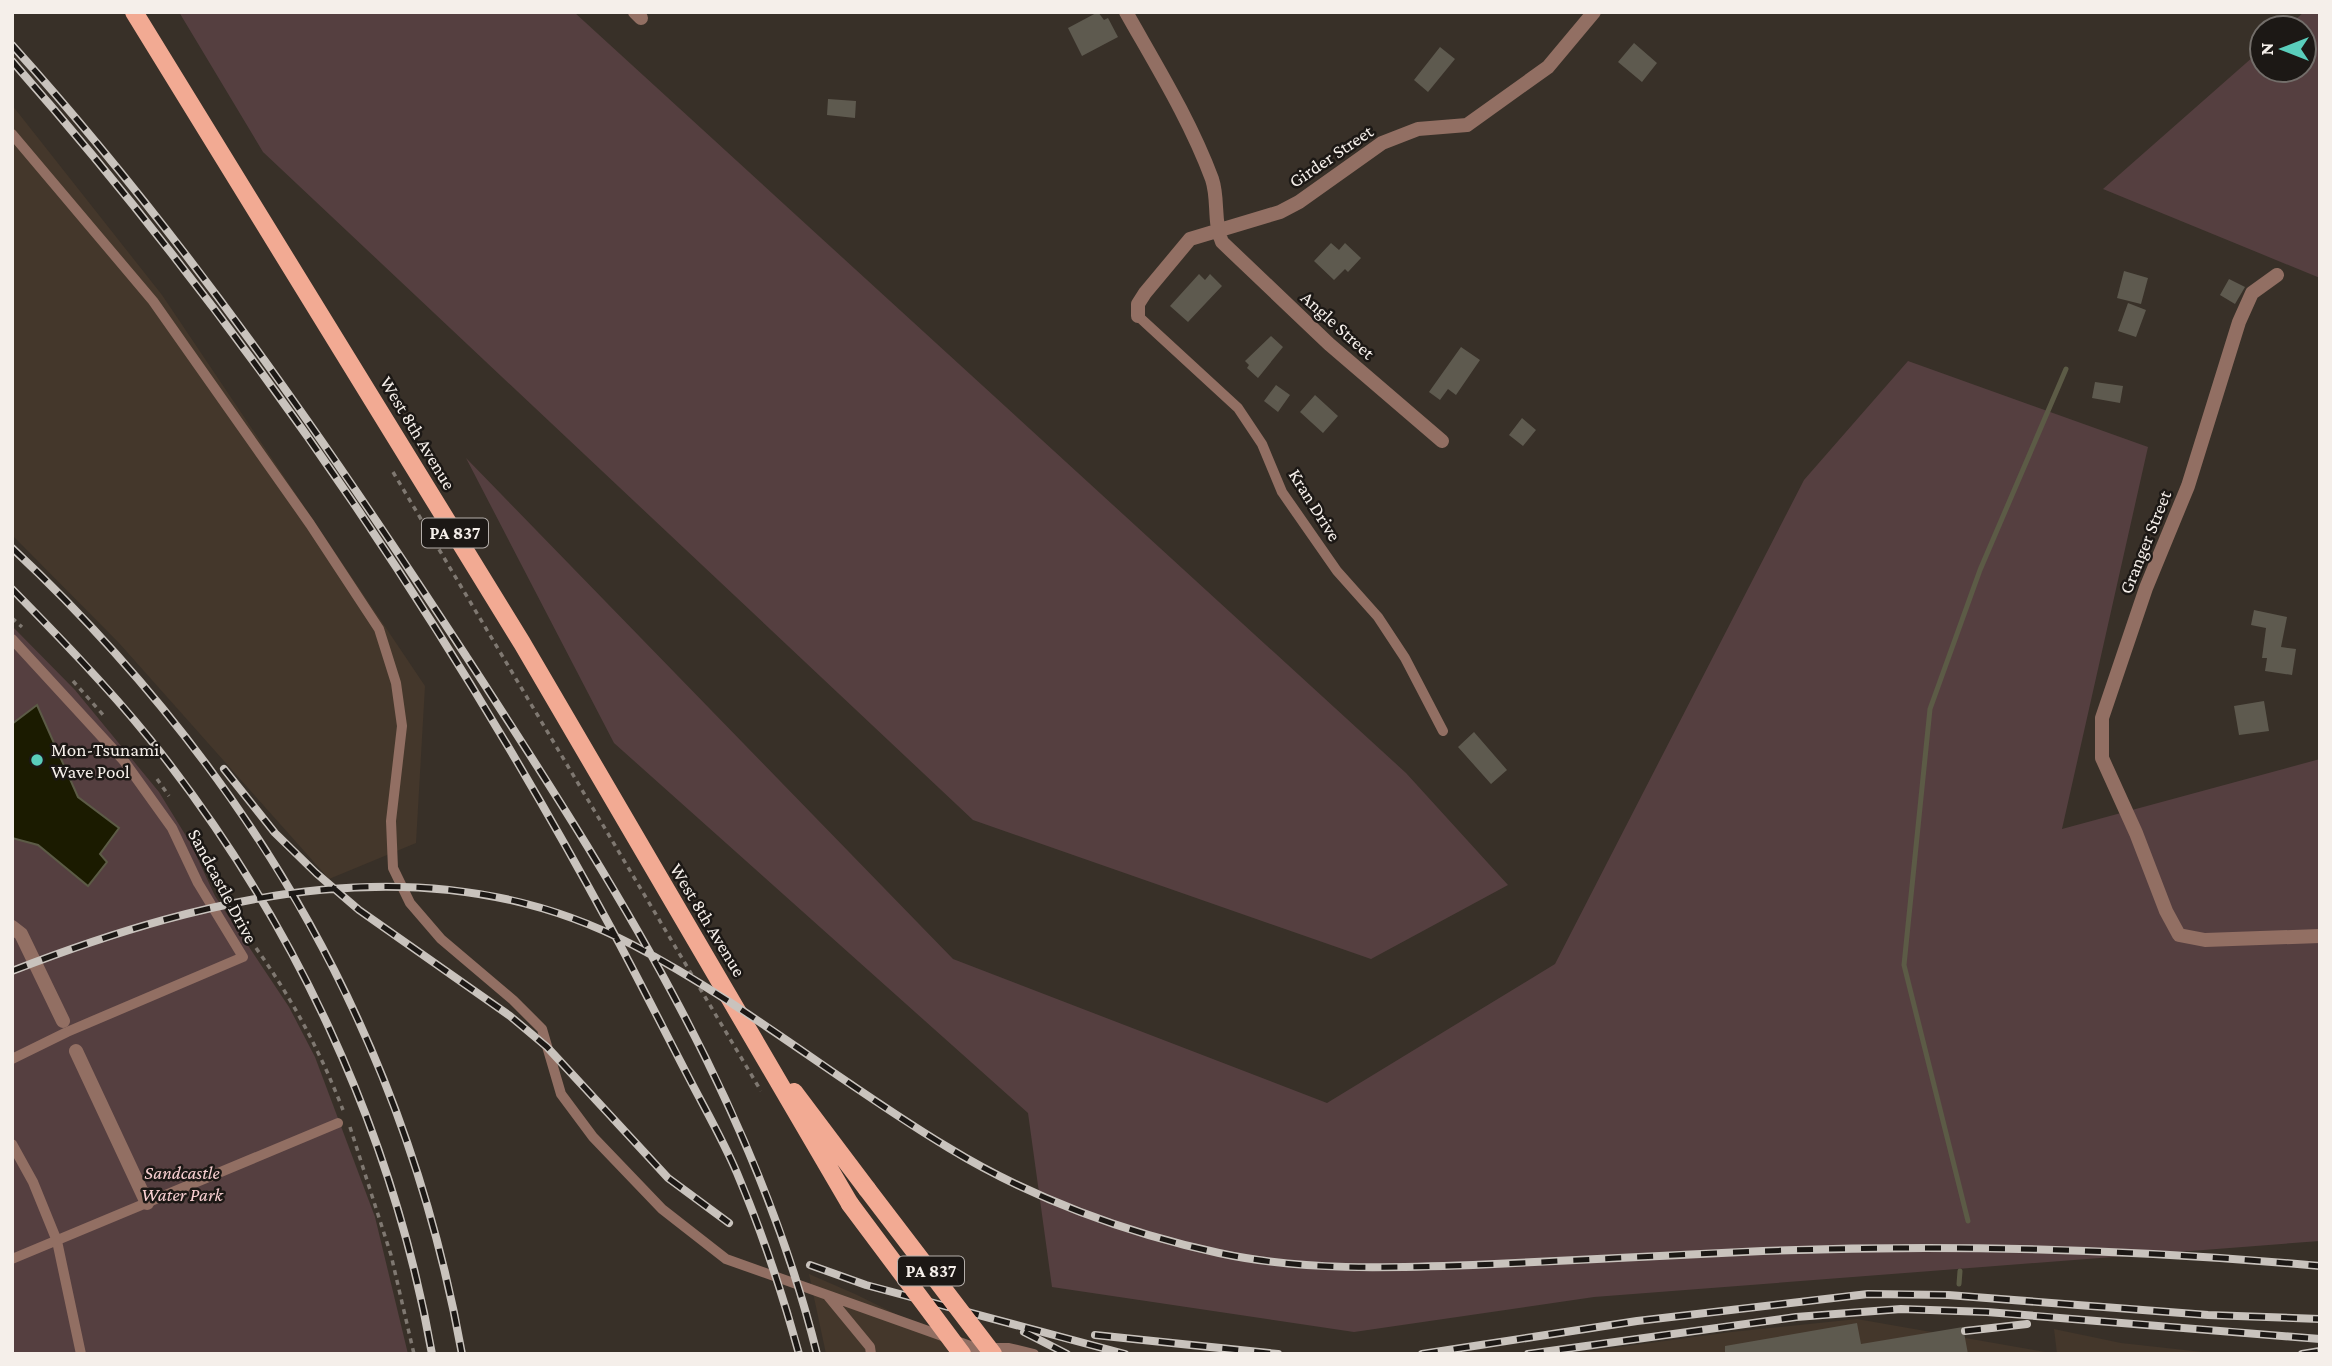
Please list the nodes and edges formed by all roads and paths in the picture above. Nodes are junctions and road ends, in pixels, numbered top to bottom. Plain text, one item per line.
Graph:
1 (134, 12) edge
2 (1126, 12) edge
3 (1594, 12) edge
4 (12, 134) edge
5 (1217, 230) junction
6 (2277, 275) dead end
7 (1138, 316) joint
8 (1442, 441) dead end
9 (392, 470) dead end
10 (12, 639) edge
11 (1443, 731) dead end
12 (12, 927) edge
13 (2320, 936) edge
14 (63, 1021) dead end
15 (76, 1051) dead end
16 (12, 1059) edge
17 (768, 1059) junction
18 (767, 1101) dead end
19 (338, 1123) dead end
20 (12, 1144) edge
21 (146, 1203) junction
22 (57, 1241) junction
23 (12, 1259) edge
24 (826, 1294) junction
25 (978, 1352) edge
26 (81, 1354) edge
27 (871, 1354) edge
28 (1034, 1354) edge

1 - 17 main road, West 8th Avenue / PA 837
2 - 5 street
3 - 5 street, Girder Street
4 - 24 lane
5 - 7 street
5 - 8 street, Angle Street
6 - 13 street, Granger Street
7 - 11 lane, Kran Drive
9 - 18 path
10 - 16 lane, Sandcastle Drive
12 - 14 street
15 - 21 street
17 - 25 main road, PA 837, bridge
17 - 25 main road, PA 837, bridge
19 - 21 lane
20 - 22 lane
21 - 22 lane
22 - 23 lane
22 - 26 lane
24 - 25 lane
24 - 27 lane
25 - 28 lane

